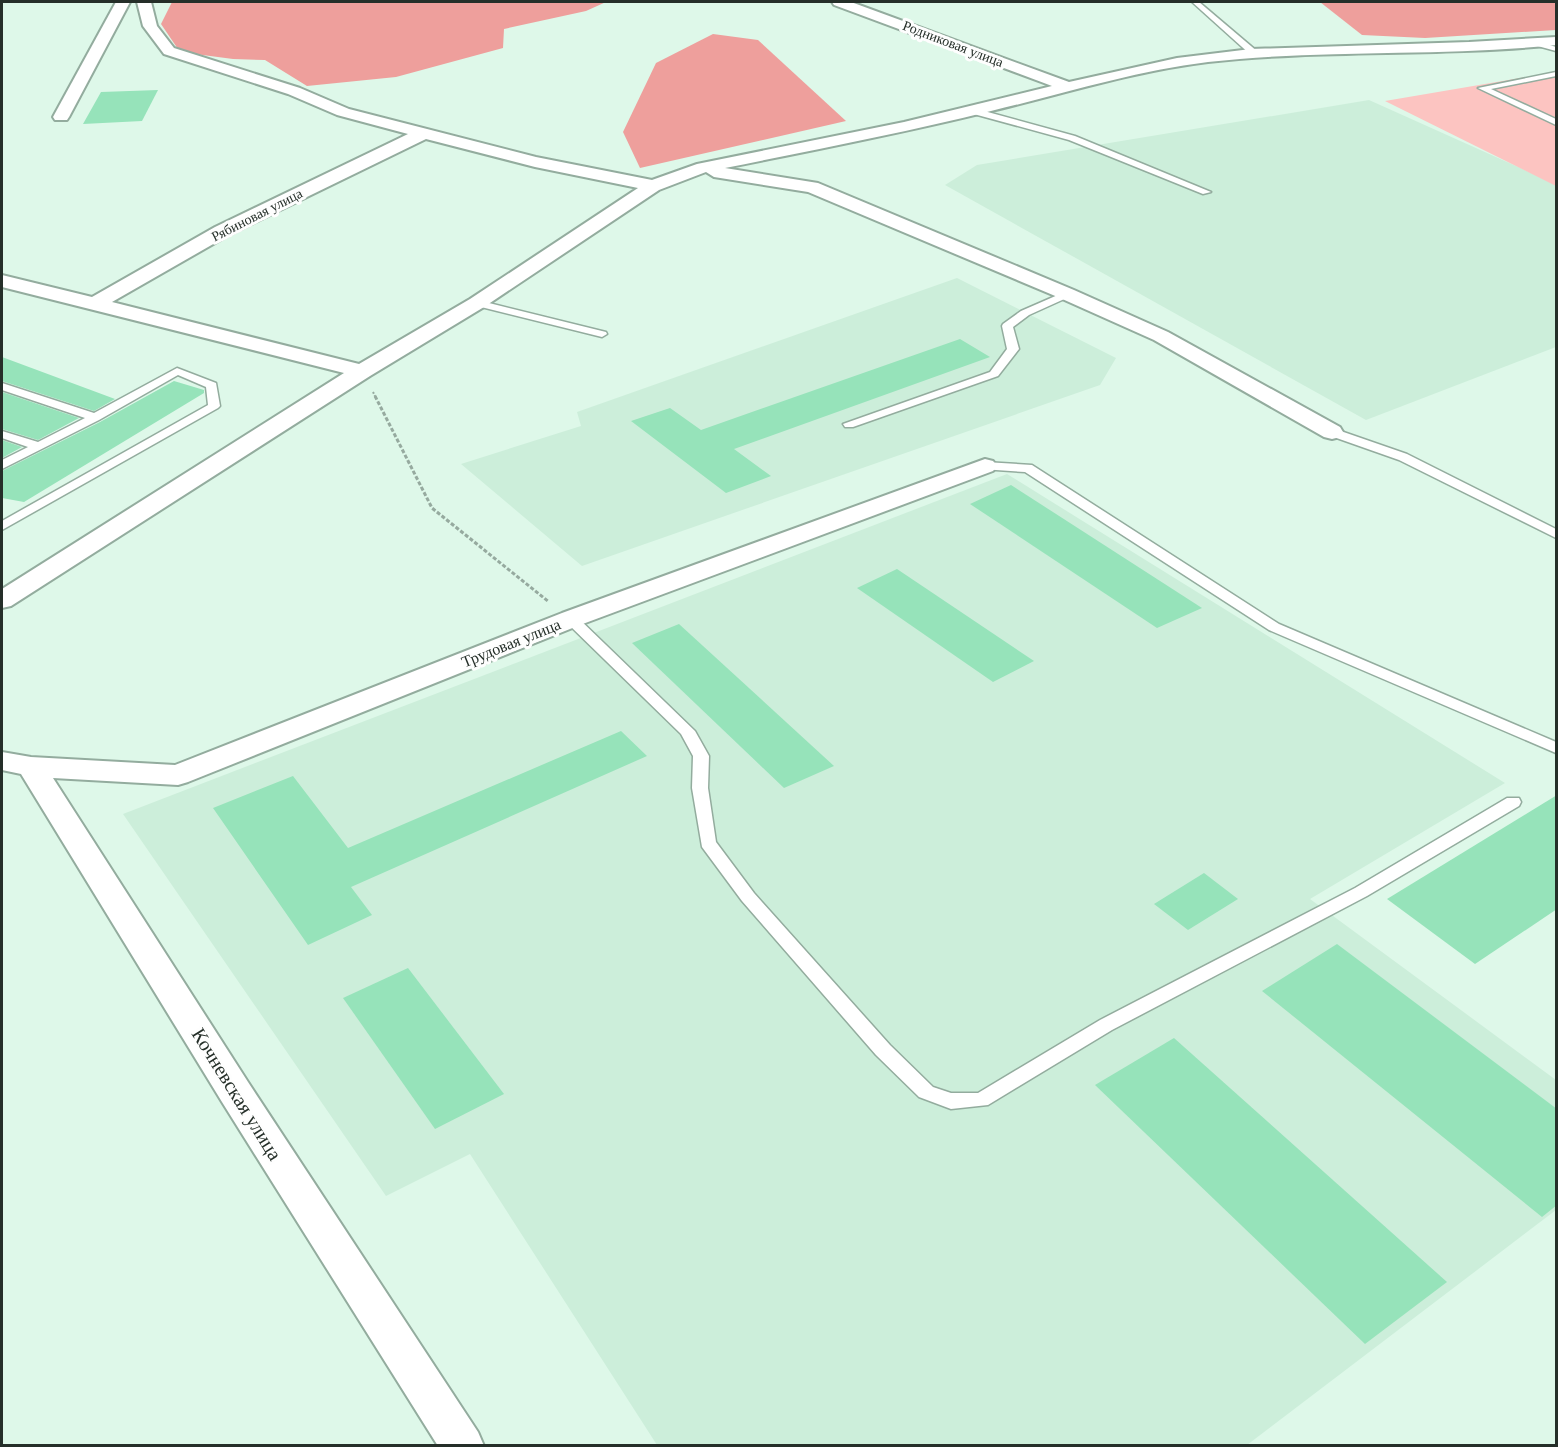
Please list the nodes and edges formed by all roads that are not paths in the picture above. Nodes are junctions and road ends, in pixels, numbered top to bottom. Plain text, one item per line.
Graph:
1 (123, 2) edge
2 (144, 2) edge
3 (840, 2) edge
4 (1195, 2) edge
5 (1557, 41) edge
6 (1537, 43) junction
7 (1557, 49) edge
8 (1255, 54) junction
9 (1557, 74) edge
10 (1066, 86) junction
11 (973, 111) junction
12 (61, 117) dead end
13 (1557, 122) edge
14 (424, 133) junction
15 (697, 169) junction
16 (653, 186) junction
17 (1206, 192) dead end
18 (2, 281) edge
19 (1067, 294) junction
20 (477, 303) junction
21 (95, 304) junction
22 (602, 334) dead end
23 (362, 371) junction
24 (2, 386) edge
25 (95, 417) junction
26 (849, 424) dead end
27 (1332, 432) joint
28 (2, 434) edge
29 (39, 446) junction
30 (2, 465) edge
31 (985, 466) joint
32 (2, 526) edge
33 (1557, 534) edge
34 (2, 600) edge
35 (571, 620) junction
36 (1557, 748) edge
37 (16, 764) edge
38 (1513, 802) dead end
39 (463, 1446) edge

1 - 12 street
2 - 14 street
3 - 10 street, Родниковая улица
4 - 8 lane
5 - 6 street
6 - 7 lane
6 - 8 street
8 - 10 street
9 - 13 lane
10 - 11 street
11 - 15 street
11 - 17 lane
14 - 16 street
14 - 21 street, Рябиновая улица
15 - 16 street
15 - 19 street
16 - 20 street
18 - 21 street
19 - 26 lane
19 - 27 street
20 - 22 lane
20 - 23 street
21 - 23 street
23 - 34 street
24 - 25 lane
25 - 29 lane
25 - 32 lane
27 - 33 lane
28 - 29 lane
29 - 30 lane
31 - 35 street, Трудовая улица
31 - 36 lane
35 - 37 street, Трудовая улица
35 - 38 lane
37 - 39 street, Кочневская улица

